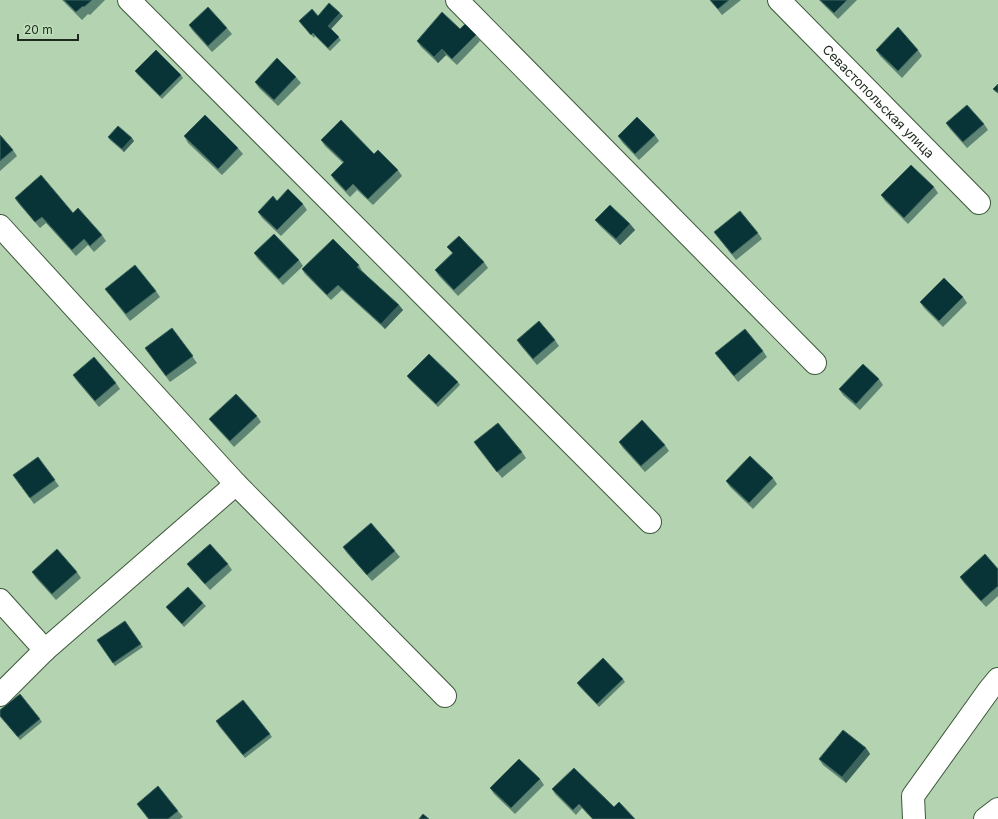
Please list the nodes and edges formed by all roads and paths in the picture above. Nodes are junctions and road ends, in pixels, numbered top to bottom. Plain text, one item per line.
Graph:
1 (129, 0) edge
2 (457, 0) edge
3 (779, 0) edge
4 (979, 202) dead end
5 (0, 226) edge
6 (815, 363) dead end
7 (236, 484) junction
8 (650, 522) dead end
9 (0, 600) edge
10 (45, 650) junction
11 (998, 679) edge
12 (0, 694) edge
13 (445, 696) dead end
14 (998, 809) edge
15 (914, 819) edge
16 (985, 819) edge

1 - 8 street
2 - 6 street
3 - 4 street, Севастопольская улица
5 - 7 street
7 - 10 street
7 - 13 street
9 - 10 street
10 - 12 street
11 - 15 street
14 - 16 street

